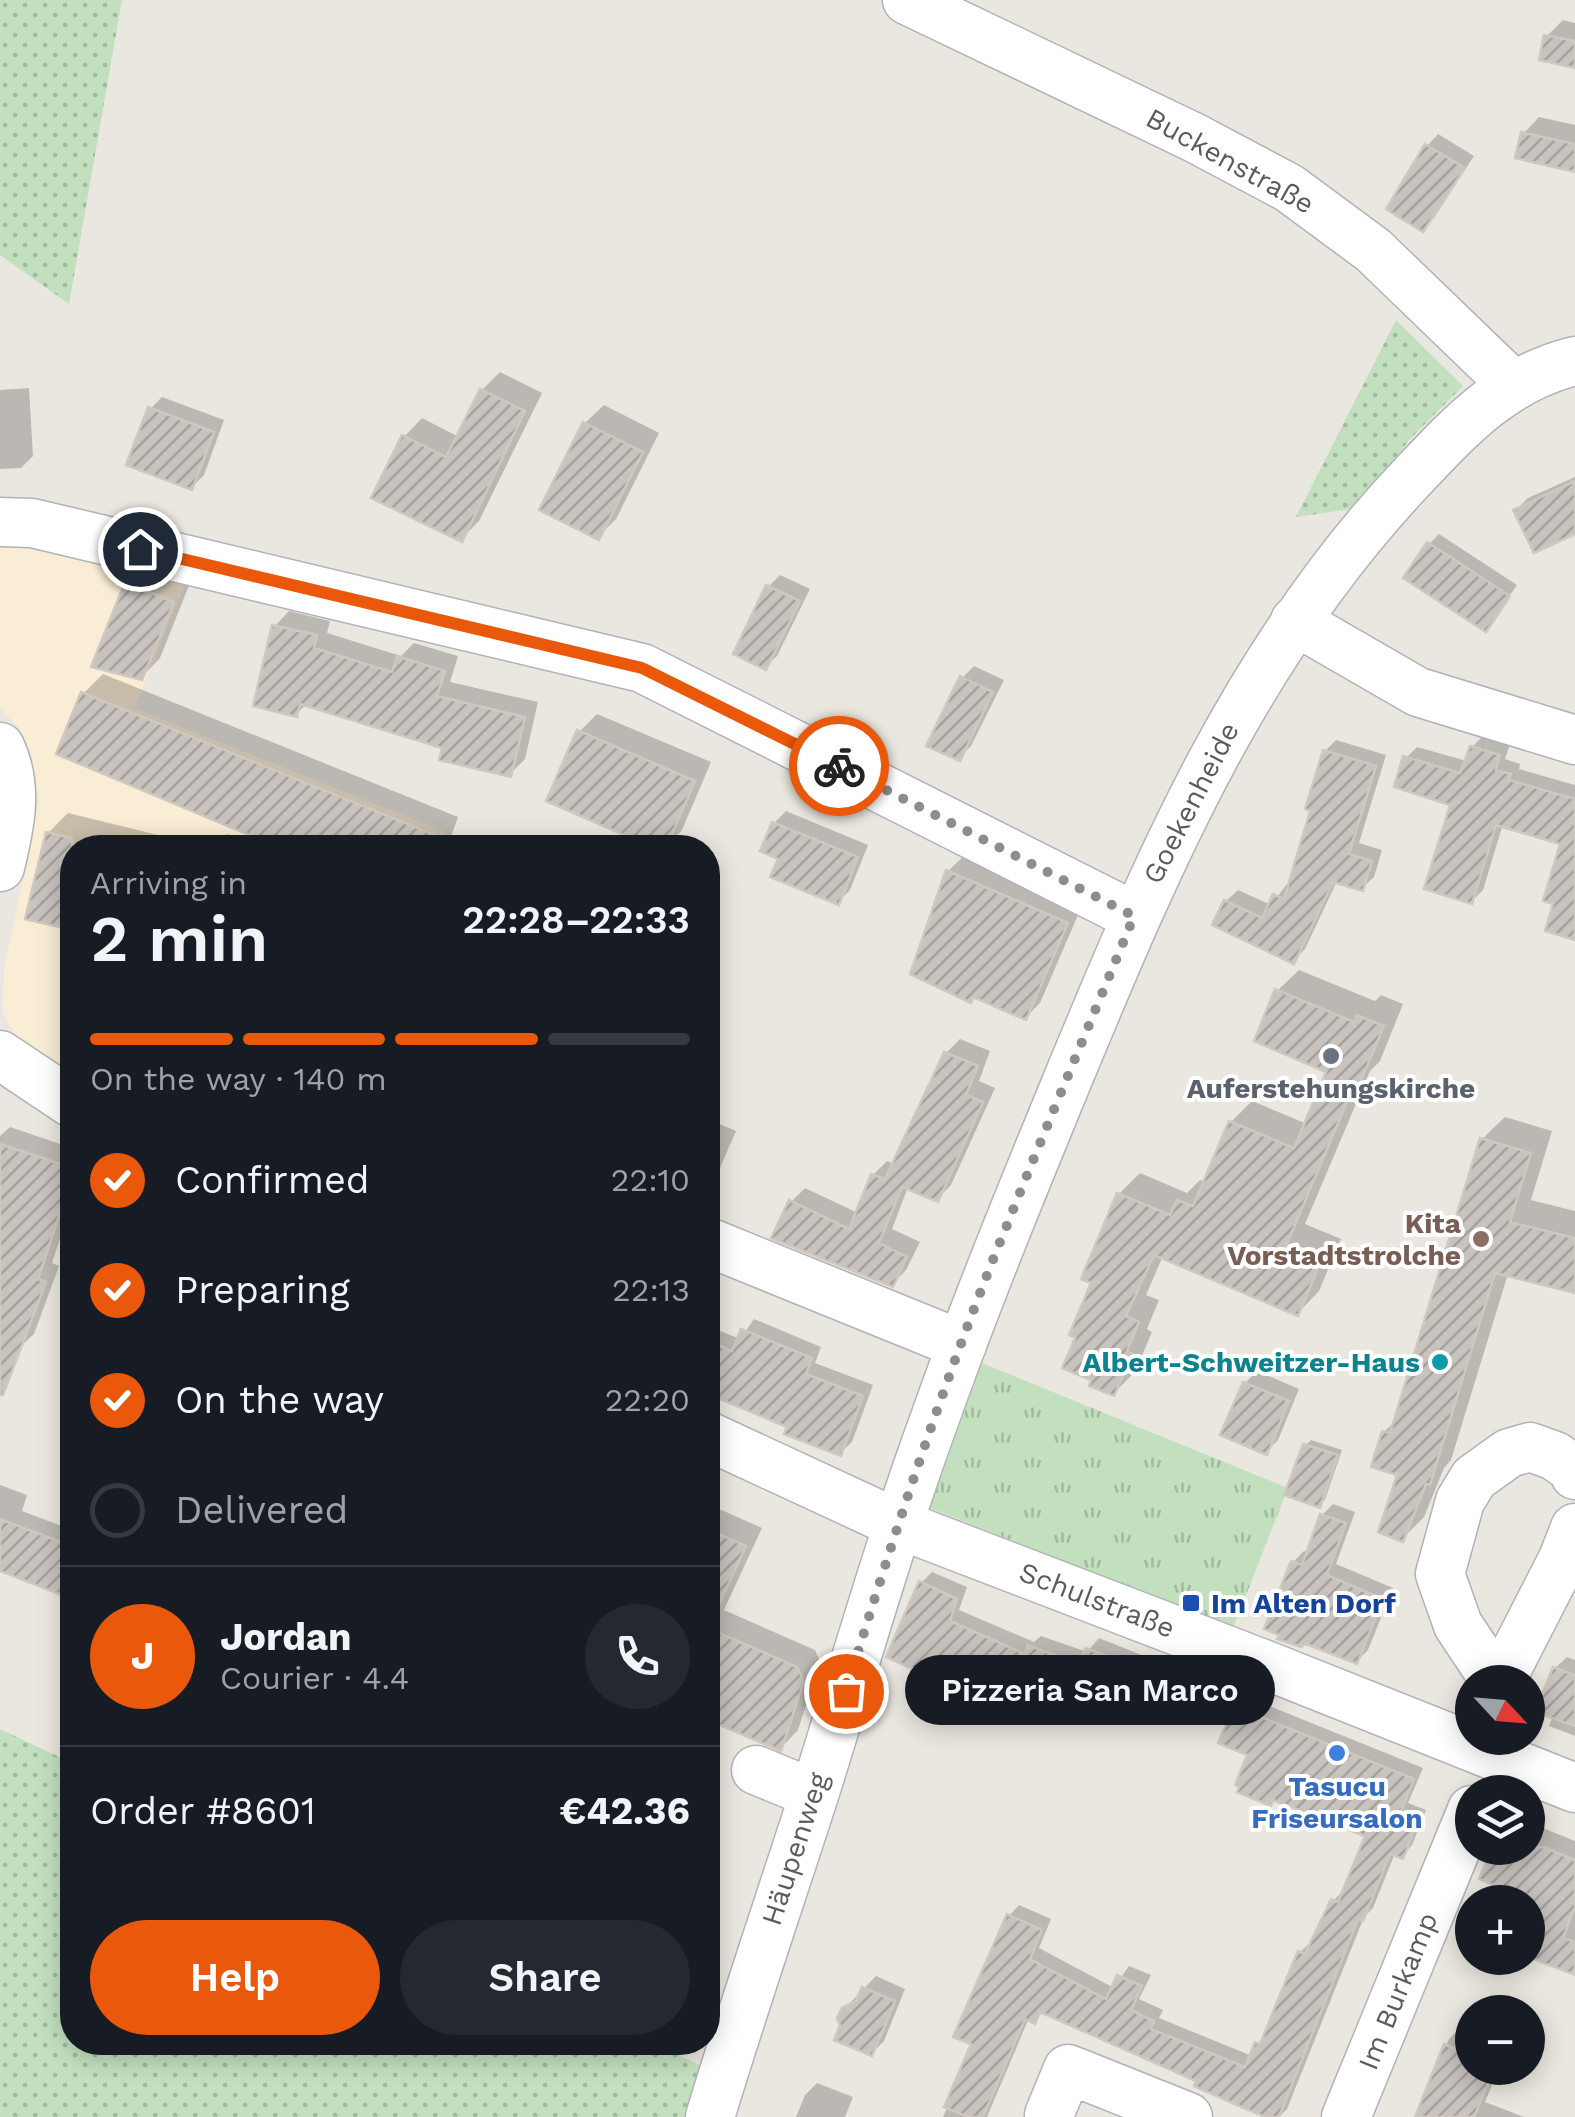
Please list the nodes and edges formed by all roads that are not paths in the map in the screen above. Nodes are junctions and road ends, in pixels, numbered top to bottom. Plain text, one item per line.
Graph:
1 (907, 0) edge
2 (1575, 360) edge
3 (1512, 384) junction
4 (0, 522) edge
5 (1295, 621) junction
6 (1575, 740) edge
7 (0, 747) edge
8 (0, 866) edge
9 (1134, 916) junction
10 (0, 1054) edge
11 (60, 1095) edge
12 (720, 1247) edge
13 (962, 1345) junction
14 (720, 1442) edge
15 (1575, 1475) edge
16 (898, 1524) junction
17 (1575, 1528) edge
18 (1486, 1665) edge
19 (1507, 1665) edge
20 (1478, 1758) edge
21 (756, 1770) dead end
22 (1575, 1788) edge
23 (814, 1794) junction
24 (1455, 1851) edge
25 (722, 2023) edge
26 (718, 2055) edge
27 (1048, 2115) edge
28 (710, 2117) edge
29 (1188, 2117) edge
30 (1346, 2117) edge

1 - 3 street, Buckenstraße
2 - 3 street, Goekenheide
3 - 5 street, Goekenheide
4 - 9 street
5 - 6 street
5 - 9 street, Goekenheide
7 - 8 street
9 - 13 street, Goekenheide
10 - 11 street
12 - 13 street
13 - 16 street, Goekenheide
14 - 16 street
15 - 18 street
16 - 20 street, Schulstraße
16 - 23 street, Häupenweg
17 - 19 street
20 - 22 street, Schulstraße
21 - 23 street
23 - 25 street, Häupenweg
24 - 30 street, Im Burkamp
26 - 28 street, Häupenweg
27 - 29 street

